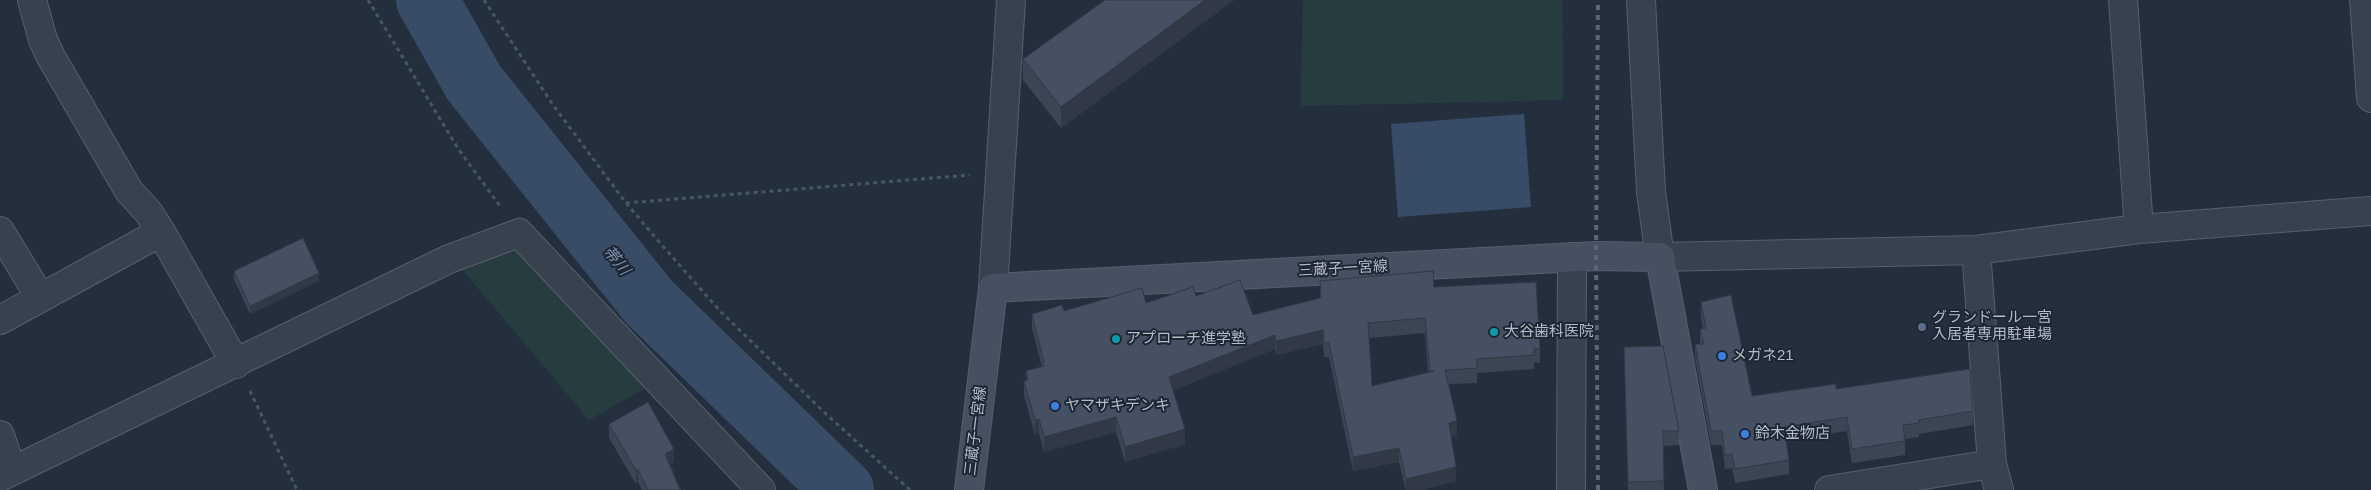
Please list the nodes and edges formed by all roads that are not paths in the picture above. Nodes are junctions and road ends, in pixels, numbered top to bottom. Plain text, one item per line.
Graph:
1 (32, 0) edge
2 (1012, 0) edge
3 (1641, 0) edge
4 (2123, 0) edge
5 (2364, 0) edge
6 (2371, 98) edge
7 (2371, 211) edge
8 (2139, 229) junction
9 (0, 231) edge
10 (161, 232) junction
11 (1976, 250) junction
12 (1572, 257) junction
13 (1660, 257) junction
14 (993, 288) junction
15 (40, 297) junction
16 (0, 320) edge
17 (236, 364) junction
18 (0, 434) edge
19 (6, 474) edge
20 (1995, 477) edge
21 (761, 490) edge
22 (969, 490) edge
23 (1571, 490) edge
24 (1703, 490) edge
25 (1829, 490) edge

1 - 10 street
2 - 14 street
3 - 13 street
4 - 8 street
5 - 6 street
7 - 8 street
8 - 11 street
9 - 15 street
10 - 15 street
10 - 17 street
11 - 13 street
11 - 20 street
12 - 13 main road, 三蔵子一宮線
12 - 14 main road, 三蔵子一宮線
12 - 23 street
13 - 24 main road
14 - 22 main road, 三蔵子一宮線
15 - 16 street
17 - 19 street
17 - 21 street
18 - 19 street
20 - 25 street

